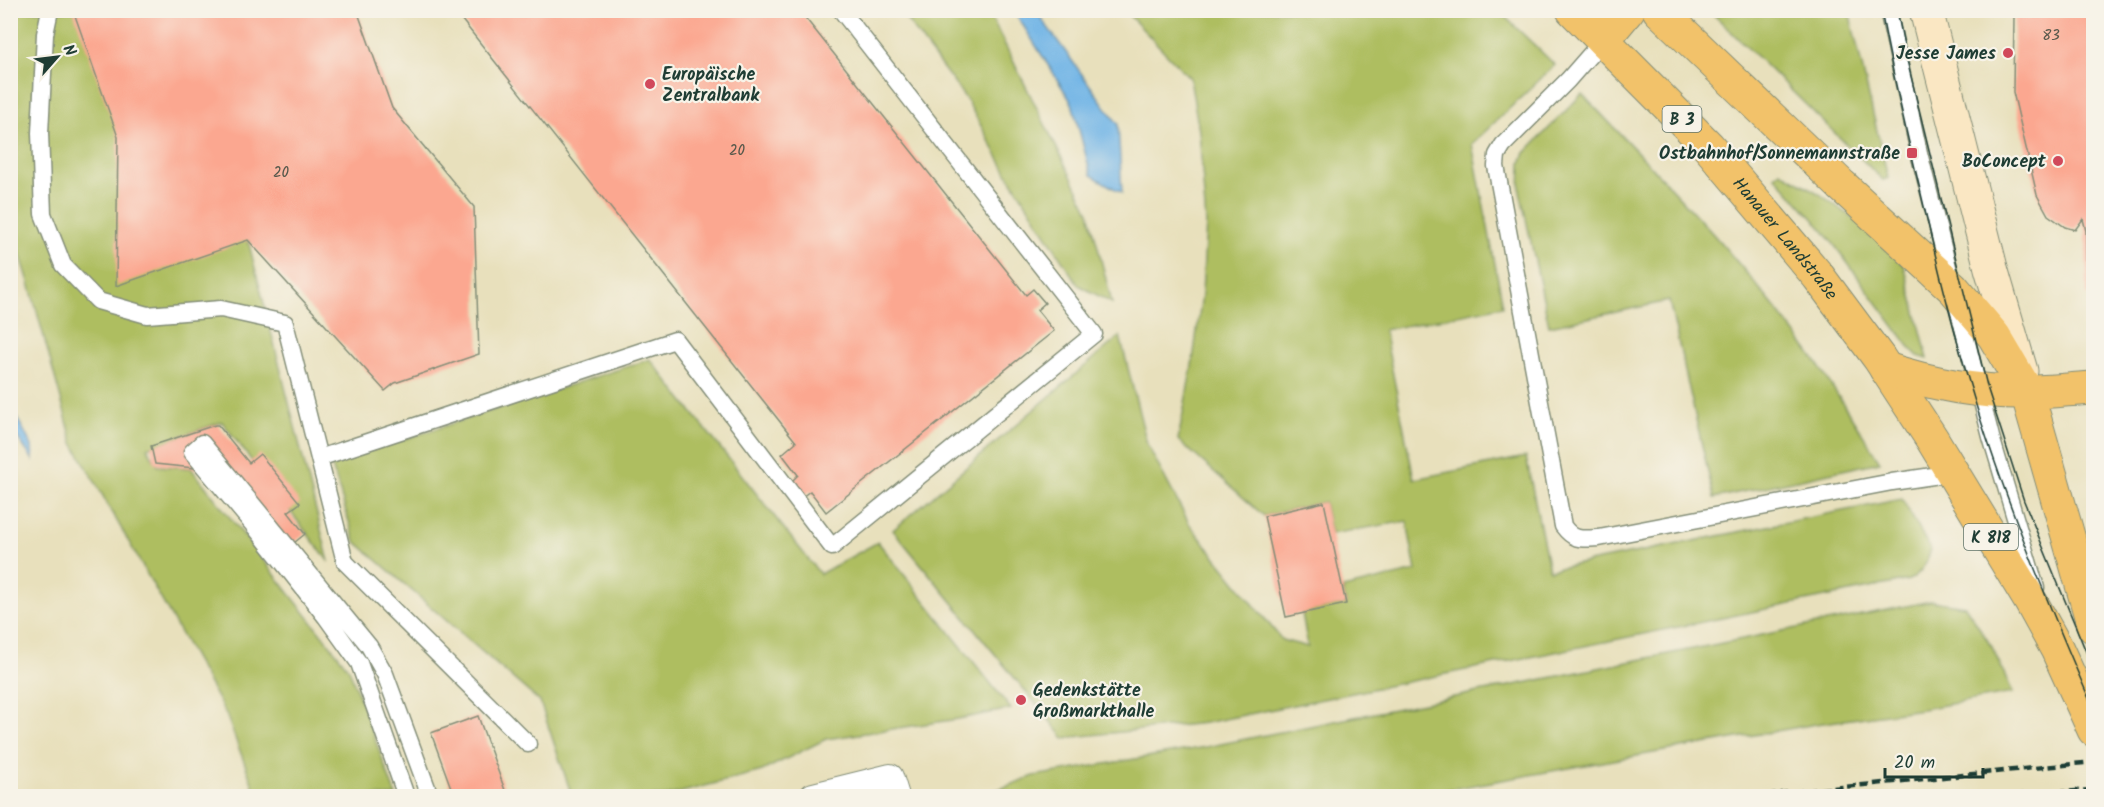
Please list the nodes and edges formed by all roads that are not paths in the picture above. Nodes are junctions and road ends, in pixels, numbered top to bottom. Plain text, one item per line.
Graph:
1 (50, 10) edge
2 (841, 10) edge
3 (1573, 10) edge
4 (1628, 10) edge
5 (1659, 10) edge
6 (1888, 10) edge
7 (1926, 10) edge
8 (1603, 40) junction
9 (1953, 288) junction
10 (1886, 369) junction
11 (2094, 388) edge
12 (1979, 389) junction
13 (2027, 392) junction
14 (1932, 439) joint
15 (319, 458) junction
16 (1953, 473) junction
17 (2094, 627) edge
18 (2050, 635) junction
19 (2094, 730) edge
20 (528, 744) dead end
21 (406, 796) edge
22 (430, 796) edge
23 (813, 796) edge
24 (896, 796) edge

1 - 15 lane
2 - 15 lane
3 - 8 main road, B 3
4 - 8 main road
5 - 9 main road, Hanauer Landstraße
6 - 9 lane, Hanauer Landstraße
7 - 13 main road, Hanauer Landstraße
8 - 10 main road, Hanauer Landstraße / B 3
8 - 16 lane
9 - 12 lane, Hanauer Landstraße
9 - 13 main road, Hanauer Landstraße
10 - 12 main road
10 - 14 main road, Hanauer Landstraße / B 3
11 - 13 main road
12 - 13 main road
12 - 18 lane, Hanauer Landstraße
13 - 17 main road, Hanauer Landstraße
14 - 16 main road, Hanauer Landstraße / K 818
15 - 20 lane
16 - 18 main road, Hanauer Landstraße / K 818
18 - 19 main road, Hanauer Landstraße / K 818
21 - 22 lane
23 - 24 street

